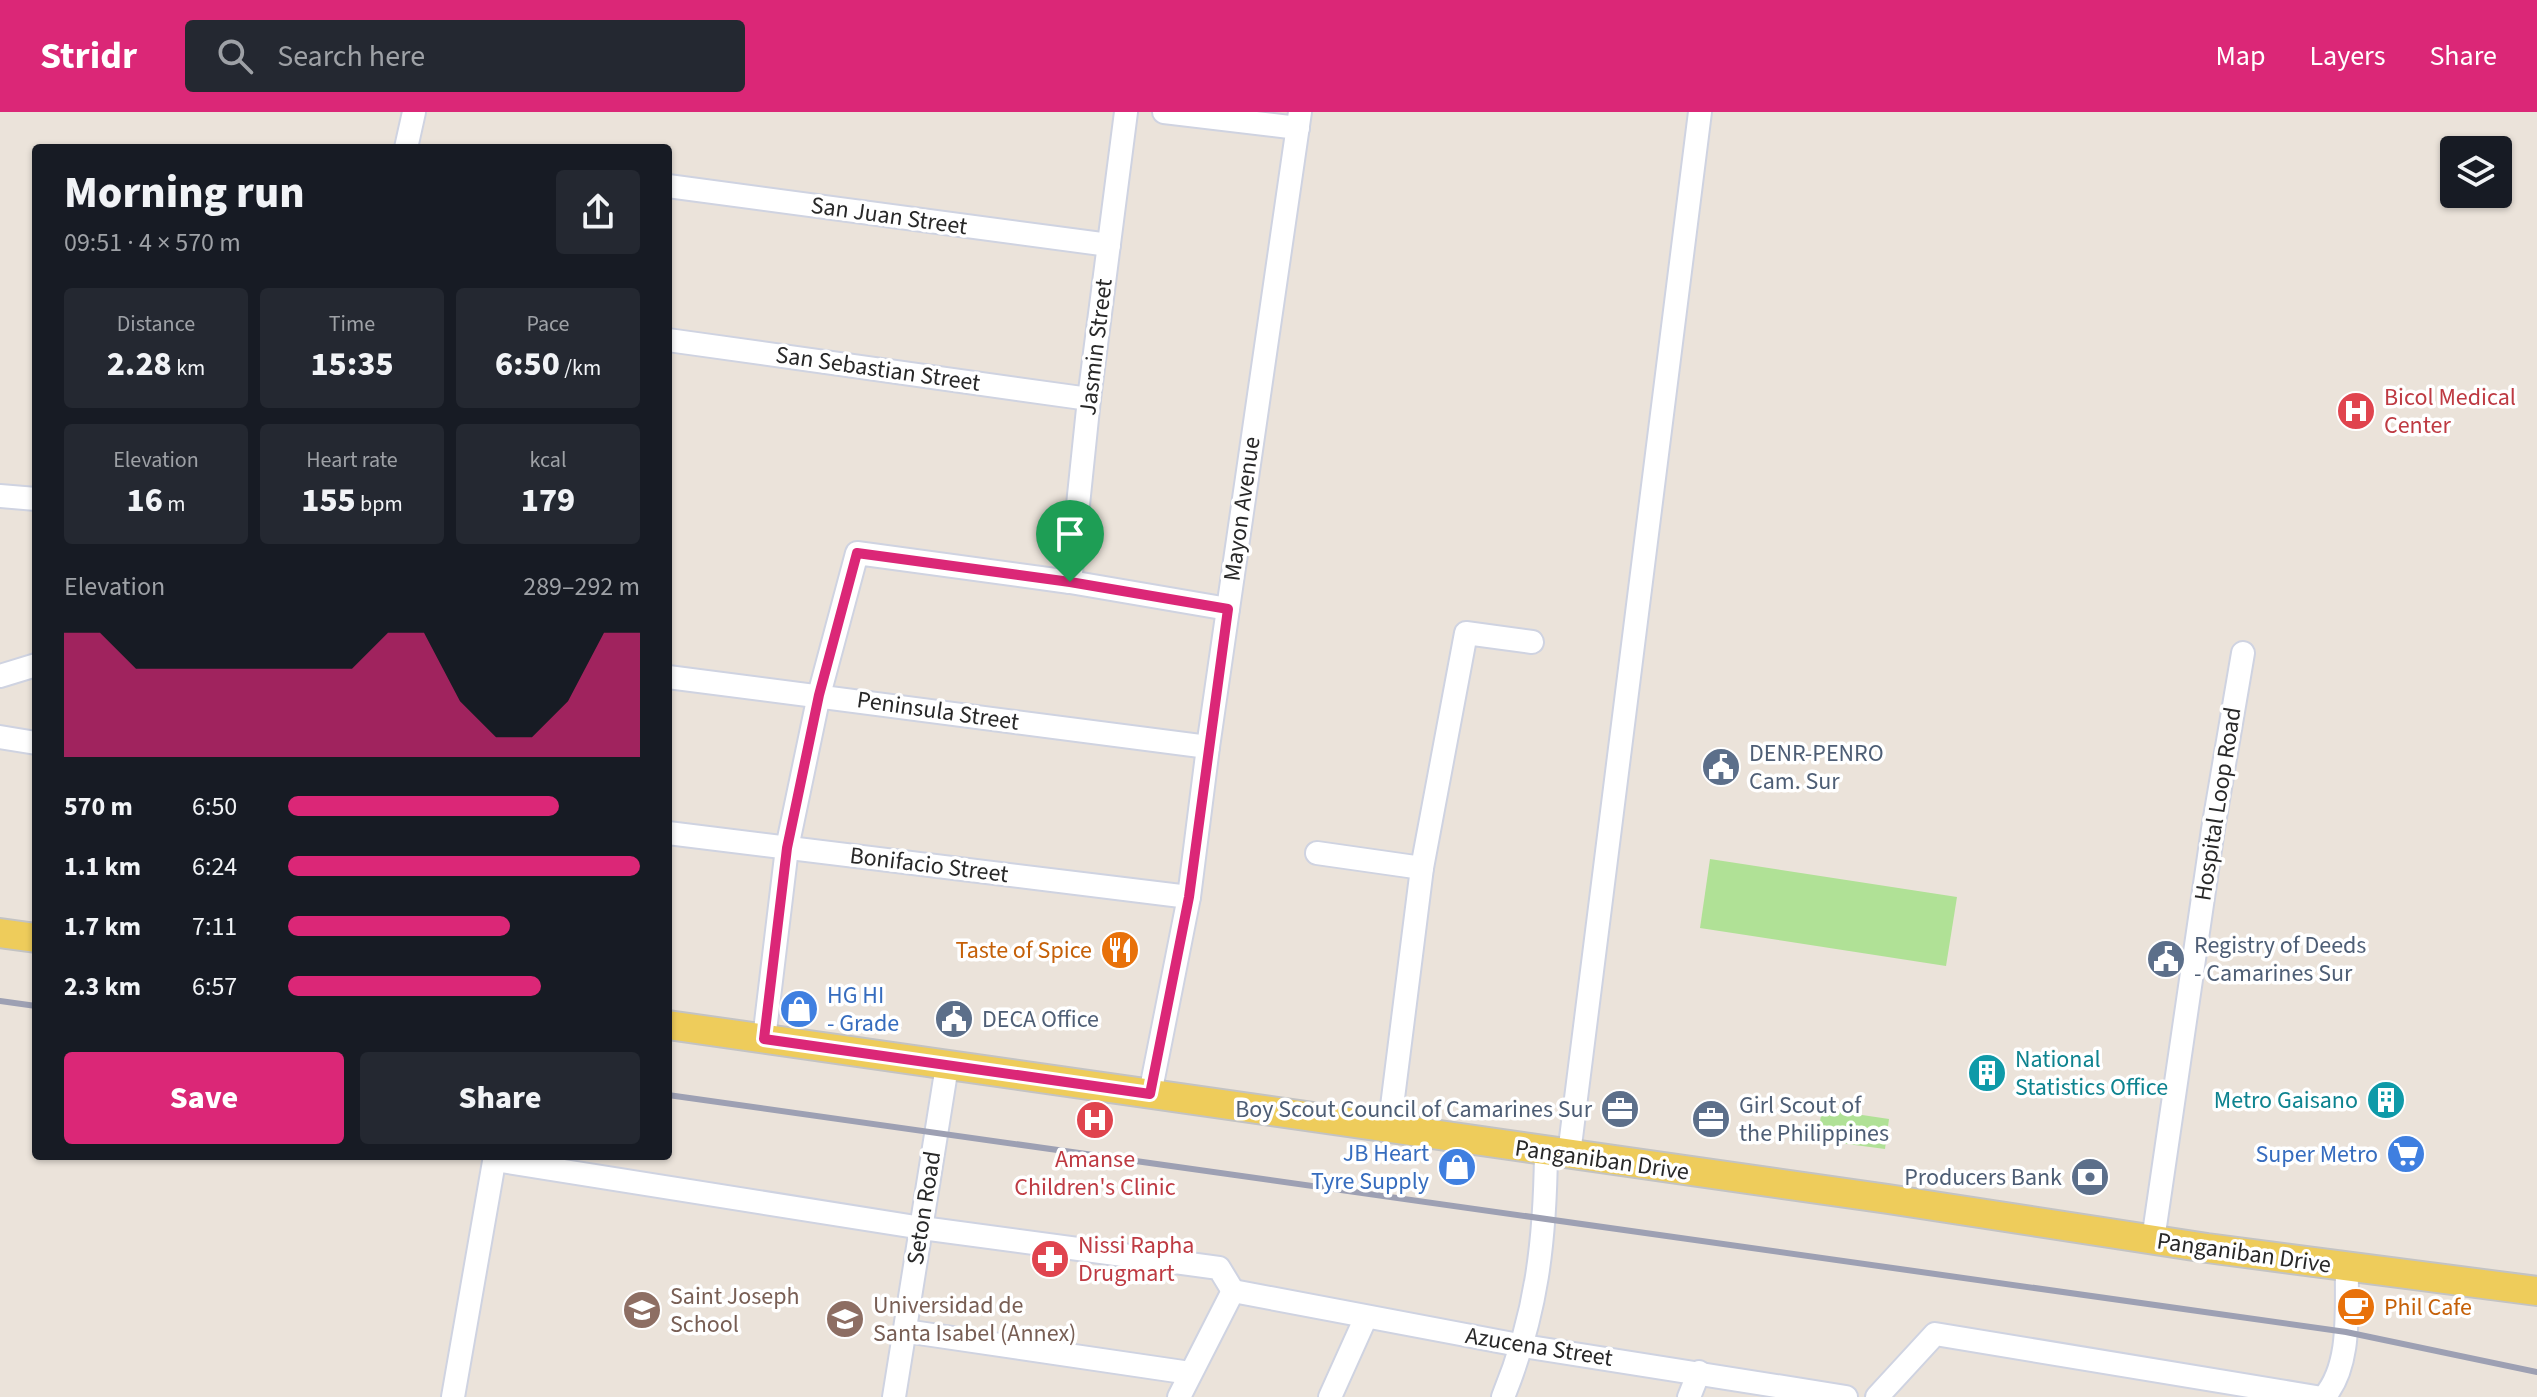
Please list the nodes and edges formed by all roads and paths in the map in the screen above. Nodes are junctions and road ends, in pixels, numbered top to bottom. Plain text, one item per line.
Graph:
1 (414, 112) edge
2 (1126, 112) edge
3 (1164, 112) edge
4 (1700, 112) edge
5 (1299, 120) edge
6 (407, 144) edge
7 (672, 187) edge
8 (1109, 245) junction
9 (672, 341) edge
10 (1089, 399) junction
11 (0, 496) edge
12 (32, 499) edge
13 (1070, 582) junction
14 (1228, 609) junction
15 (1532, 642) dead end
16 (2243, 653) dead end
17 (32, 666) edge
18 (0, 676) edge
19 (672, 677) edge
20 (819, 695) junction
21 (0, 737) edge
22 (32, 742) edge
23 (1208, 747) junction
24 (672, 834) edge
25 (787, 848) junction
26 (1317, 853) dead end
27 (1422, 868) junction
28 (1189, 897) junction
29 (0, 933) edge
30 (32, 937) edge
31 (672, 1026) edge
32 (764, 1039) junction
33 (947, 1066) junction
34 (1150, 1094) junction
35 (1389, 1130) junction
36 (1558, 1153) junction
37 (495, 1160) edge
38 (507, 1160) edge
39 (922, 1228) junction
40 (2153, 1240) junction
41 (2347, 1268) junction
42 (1233, 1291) junction
43 (2537, 1291) edge
44 (1366, 1317) junction
45 (905, 1331) junction
46 (1524, 1346) junction
47 (1699, 1372) junction
48 (1190, 1373) junction
49 (453, 1397) edge
50 (894, 1397) edge
51 (1179, 1397) edge
52 (1330, 1397) edge
53 (1503, 1397) edge
54 (1689, 1397) edge
55 (1846, 1397) edge
56 (1877, 1397) edge
57 (2316, 1397) edge
58 (2324, 1397) edge

1 - 6 street
2 - 8 street, Jasmin Street
3 - 5 street
4 - 36 street
5 - 14 street, Mayon Avenue
7 - 8 street, San Juan Street
8 - 10 street, Jasmin Street
9 - 10 street, San Sebastian Street
10 - 13 street, Jasmin Street
11 - 12 street
13 - 14 street
13 - 20 street
14 - 23 street, Mayon Avenue
15 - 27 street
16 - 40 street, Hospital Loop Road
17 - 18 street
19 - 20 street, Peninsula Street
20 - 23 street, Peninsula Street
20 - 25 street
21 - 22 street
23 - 28 street, Mayon Avenue
24 - 25 street, Bonifacio Street
25 - 28 street, Bonifacio Street
25 - 32 street
26 - 27 street
27 - 35 street
28 - 34 street, Mayon Avenue
29 - 30 main road
31 - 32 main road, Panganiban Drive
32 - 33 main road, Panganiban Drive
33 - 34 main road, Panganiban Drive
33 - 39 street, Seton Road
34 - 35 main road, Panganiban Drive
35 - 36 main road, Panganiban Drive
36 - 40 main road, Panganiban Drive
36 - 46 street
37 - 49 street
38 - 39 street
39 - 42 street
39 - 45 street, Seton Road
40 - 41 main road, Panganiban Drive
41 - 43 main road, Panganiban Drive
41 - 58 street
42 - 44 street, Azucena Street
42 - 48 street
44 - 46 street, Azucena Street
44 - 52 street
45 - 48 street
45 - 50 street, Seton Road
46 - 47 street, Azucena Street
46 - 53 street
47 - 54 street
47 - 55 street, Azucena Street
48 - 51 street
56 - 57 street

